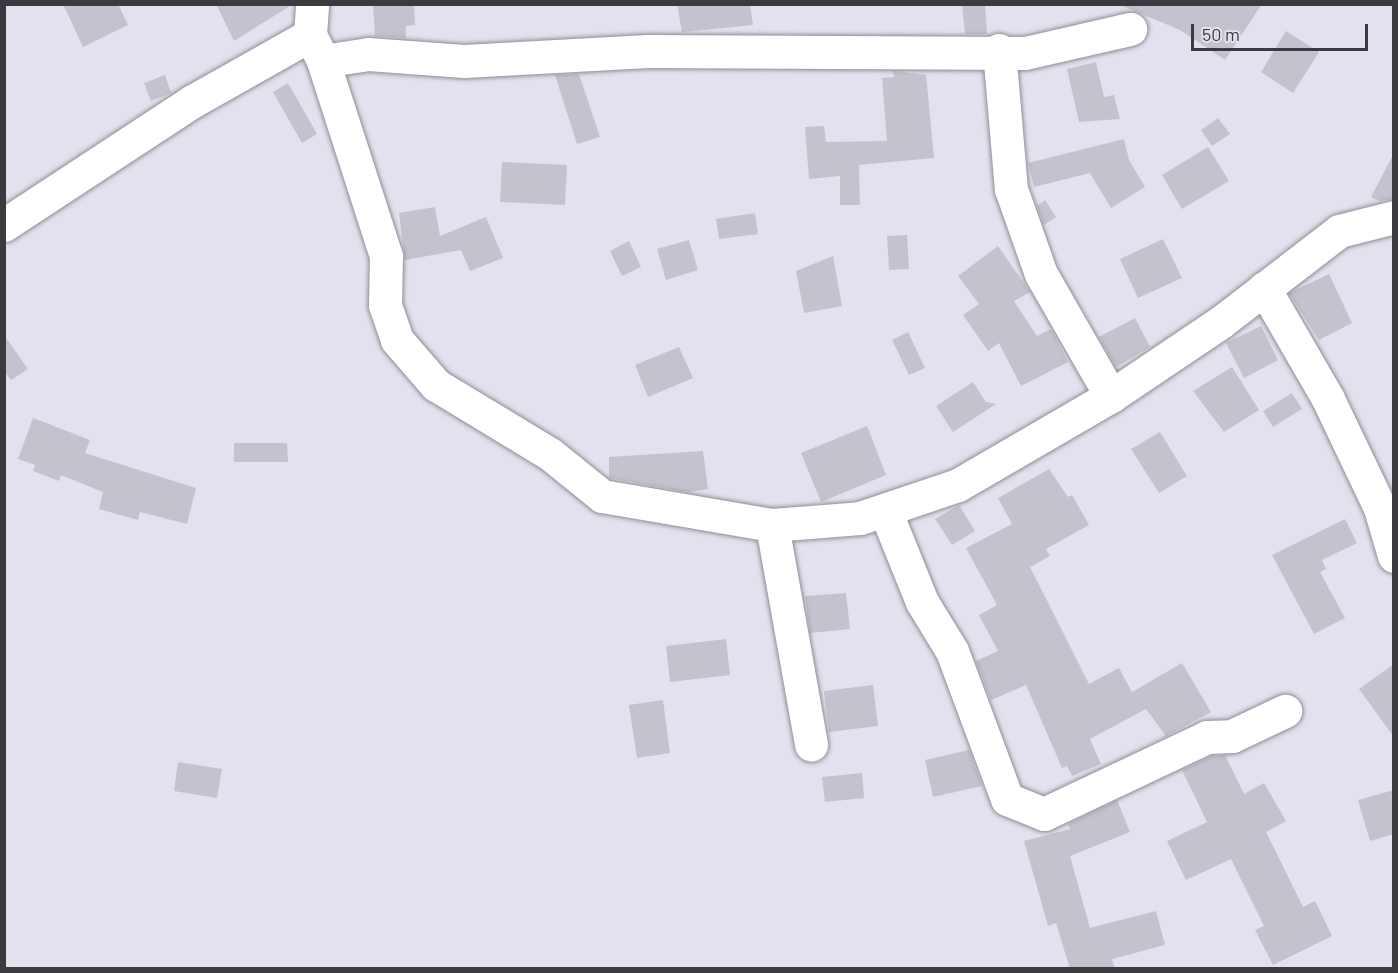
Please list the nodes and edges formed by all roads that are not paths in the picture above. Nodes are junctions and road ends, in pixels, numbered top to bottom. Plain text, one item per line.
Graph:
1 (1130, 29) dead end
2 (315, 34) edge
3 (999, 50) junction
4 (1394, 217) edge
5 (4, 225) edge
6 (1264, 288) junction
7 (1111, 396) junction
8 (885, 510) junction
9 (772, 525) junction
10 (1394, 556) edge
11 (1285, 711) dead end
12 (812, 745) dead end

1 - 3 street
2 - 3 street
2 - 5 street
2 - 9 street
3 - 7 street
4 - 6 street
6 - 7 street
6 - 10 street
7 - 8 street
8 - 9 street
8 - 11 street
9 - 12 street

